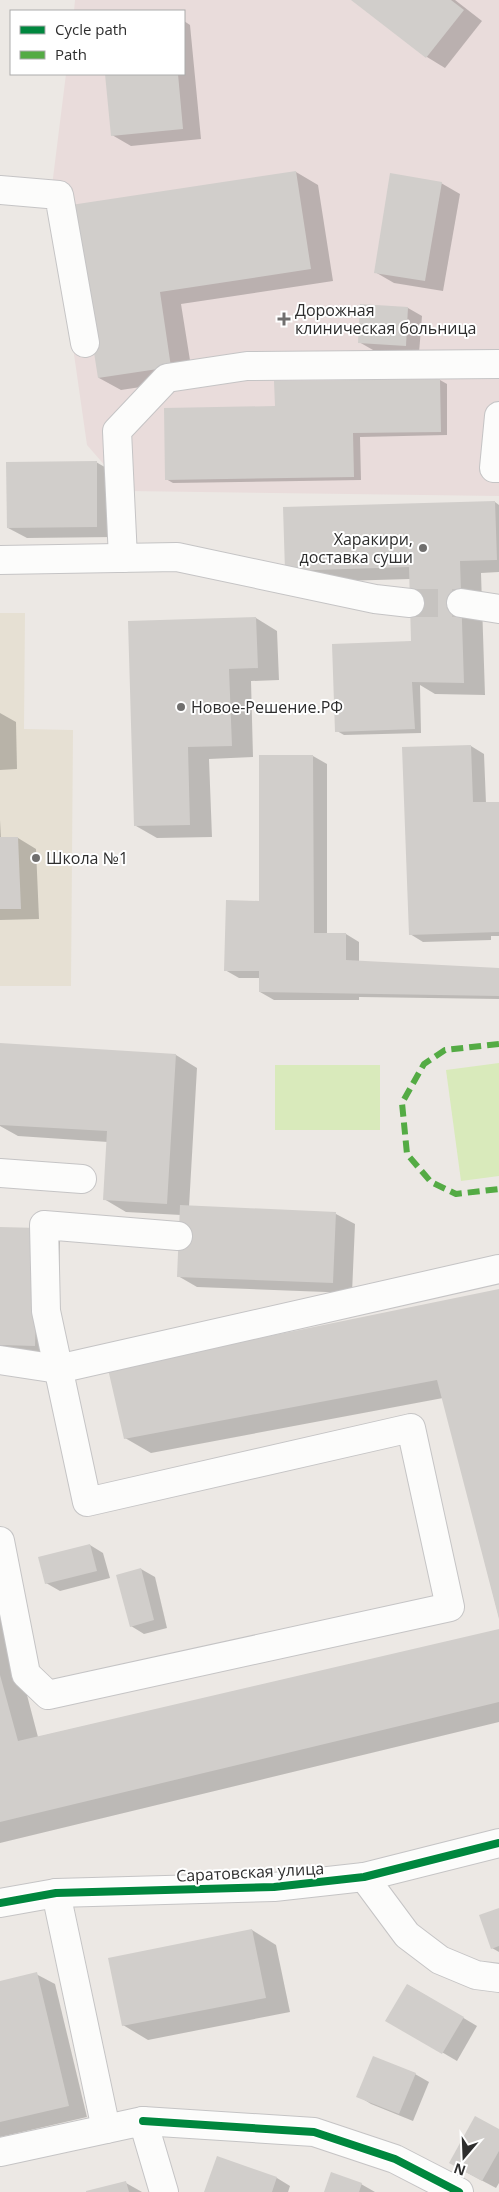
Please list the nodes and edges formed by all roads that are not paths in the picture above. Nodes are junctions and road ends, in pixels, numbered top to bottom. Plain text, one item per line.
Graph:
1 (0, 190) edge
2 (85, 344) dead end
3 (499, 364) edge
4 (499, 416) edge
5 (499, 468) edge
6 (124, 558) junction
7 (0, 560) edge
8 (410, 603) tunnel mouth
9 (461, 603) tunnel mouth
10 (499, 609) edge
11 (0, 1173) edge
12 (82, 1180) dead end
13 (178, 1236) dead end
14 (499, 1269) edge
15 (0, 1360) edge
16 (58, 1369) junction
17 (0, 1541) edge
18 (499, 1843) edge
19 (364, 1877) junction
20 (56, 1893) junction
21 (0, 1904) edge
22 (499, 1978) edge
23 (143, 2121) junction
24 (106, 2130) junction
25 (0, 2152) edge
26 (164, 2192) edge
27 (459, 2192) edge

1 - 2 street
3 - 6 street
4 - 5 street
6 - 7 street
6 - 8 street
9 - 10 street
11 - 12 street
13 - 16 street
14 - 16 street
15 - 16 street
16 - 17 street
18 - 19 street, Саратовская улица
19 - 20 street, Саратовская улица
19 - 22 street
20 - 21 street, Саратовская улица
20 - 24 street
23 - 24 street
23 - 26 street
23 - 27 street
24 - 25 street

